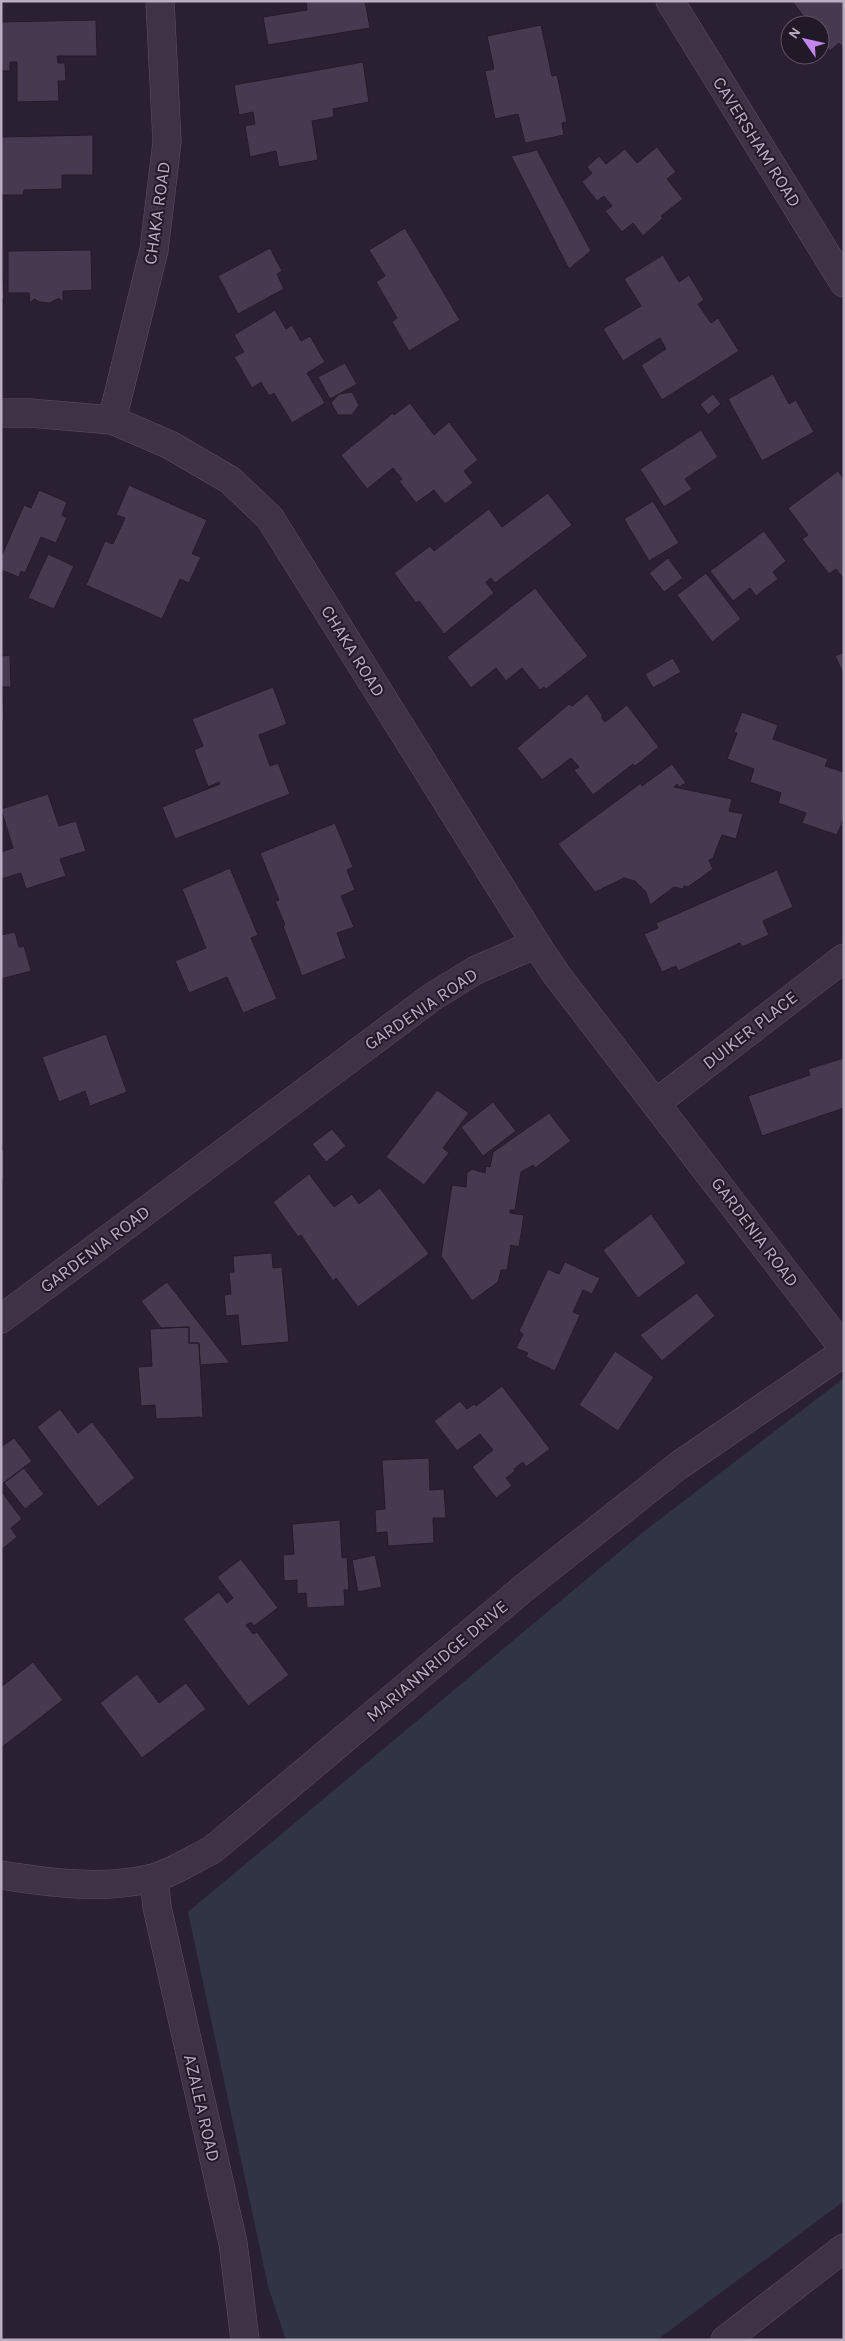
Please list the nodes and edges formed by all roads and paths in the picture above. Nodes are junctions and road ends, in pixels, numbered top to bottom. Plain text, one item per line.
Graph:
1 (160, 1) edge
2 (670, 1) edge
3 (844, 283) edge
4 (1, 413) edge
5 (112, 420) junction
6 (536, 944) junction
7 (844, 958) edge
8 (656, 1103) junction
9 (1, 1319) edge
10 (844, 1350) edge
11 (1, 1875) edge
12 (154, 1878) junction
13 (844, 2248) edge
14 (244, 2340) edge
15 (725, 2340) edge

1 - 5 street, CHAKA ROAD
2 - 3 street, CAVERSHAM ROAD
4 - 5 street, CHAKA ROAD
5 - 6 street, CHAKA ROAD
6 - 8 street, GARDENIA ROAD
6 - 9 street, GARDENIA ROAD
7 - 8 street, DUIKER PLACE
8 - 10 street, GARDENIA ROAD
10 - 12 street, MARIANNRIDGE DRIVE
11 - 12 street, MARIANNRIDGE DRIVE
12 - 14 street, AZALEA ROAD
13 - 15 street

